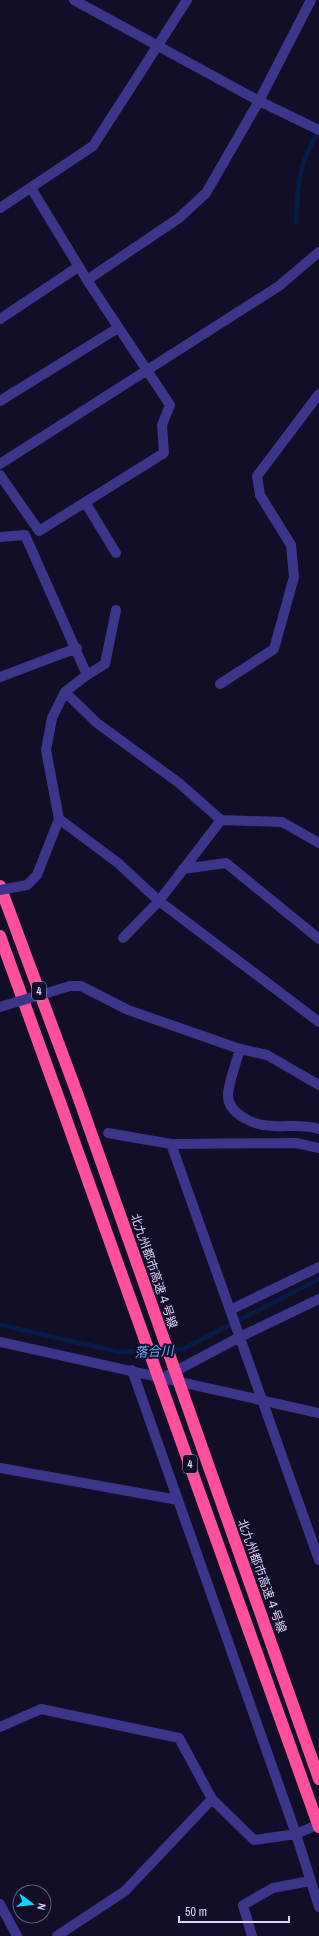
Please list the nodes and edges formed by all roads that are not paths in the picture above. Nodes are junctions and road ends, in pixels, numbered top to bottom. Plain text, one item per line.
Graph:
1 (74, 0) edge
2 (187, 0) edge
3 (311, 0) edge
4 (157, 45) junction
5 (259, 101) junction
6 (319, 130) edge
7 (31, 188) junction
8 (0, 208) edge
9 (319, 252) edge
10 (78, 267) junction
11 (87, 280) junction
12 (0, 319) edge
13 (118, 328) junction
14 (147, 372) junction
15 (319, 394) edge
16 (0, 401) edge
17 (0, 464) edge
18 (0, 475) edge
19 (84, 502) junction
20 (0, 537) edge
21 (116, 553) dead end
22 (116, 610) dead end
23 (77, 648) junction
24 (87, 675) junction
25 (0, 677) edge
26 (220, 684) dead end
27 (65, 692) junction
28 (59, 819) junction
29 (221, 820) junction
30 (319, 843) edge
31 (183, 869) junction
32 (0, 886) edge
33 (0, 890) edge
34 (159, 901) junction
35 (0, 936) edge
36 (123, 938) dead end
37 (319, 938) edge
38 (0, 1007) edge
39 (319, 1022) edge
40 (240, 1049) junction
41 (319, 1085) edge
42 (319, 1129) edge
43 (108, 1133) dead end
44 (171, 1144) junction
45 (319, 1148) edge
46 (319, 1267) edge
47 (319, 1299) edge
48 (230, 1310) junction
49 (240, 1337) junction
50 (0, 1342) edge
51 (132, 1370) junction
52 (165, 1377) junction
53 (264, 1400) junction
54 (319, 1412) edge
55 (0, 1468) edge
56 (178, 1500) junction
57 (315, 1535) edge
58 (319, 1560) edge
59 (0, 1727) edge
60 (319, 1779) edge
61 (212, 1799) junction
62 (319, 1825) edge
63 (296, 1834) junction
64 (310, 1881) junction
65 (0, 1904) edge
66 (319, 1907) edge
67 (68, 1933) edge
68 (17, 1936) edge
69 (57, 1936) edge
70 (252, 1936) edge

1 - 4 street
2 - 4 street
3 - 5 street
4 - 5 street
4 - 7 street
5 - 6 street
5 - 11 street
7 - 8 street
7 - 10 street
9 - 14 street
10 - 11 street
10 - 12 street
11 - 13 street
13 - 14 street
13 - 16 street
14 - 17 street
14 - 19 street
15 - 26 street
18 - 19 street
19 - 21 street
20 - 23 street
22 - 24 street
23 - 24 street
23 - 25 street
24 - 27 street
27 - 28 street
27 - 29 street
28 - 33 street, bridge
28 - 34 street
29 - 30 street
29 - 31 street
31 - 34 street
31 - 37 street
32 - 60 highway, 北九州都市高速４号線 / 4, bridge
34 - 36 street
34 - 39 street
35 - 62 highway, 4, bridge
38 - 40 street, bridge
40 - 41 street
40 - 42 street
43 - 44 street
44 - 45 street
44 - 48 street
46 - 48 street
47 - 49 street
48 - 49 street
49 - 52 street
49 - 53 street
50 - 51 street
51 - 52 street
51 - 56 street
52 - 53 street
53 - 54 street
53 - 57 street
55 - 56 street
56 - 63 street
57 - 58 street
59 - 61 street
61 - 63 street
61 - 67 street
62 - 63 street
63 - 64 street
64 - 66 street
64 - 70 street
65 - 68 street
67 - 69 street

